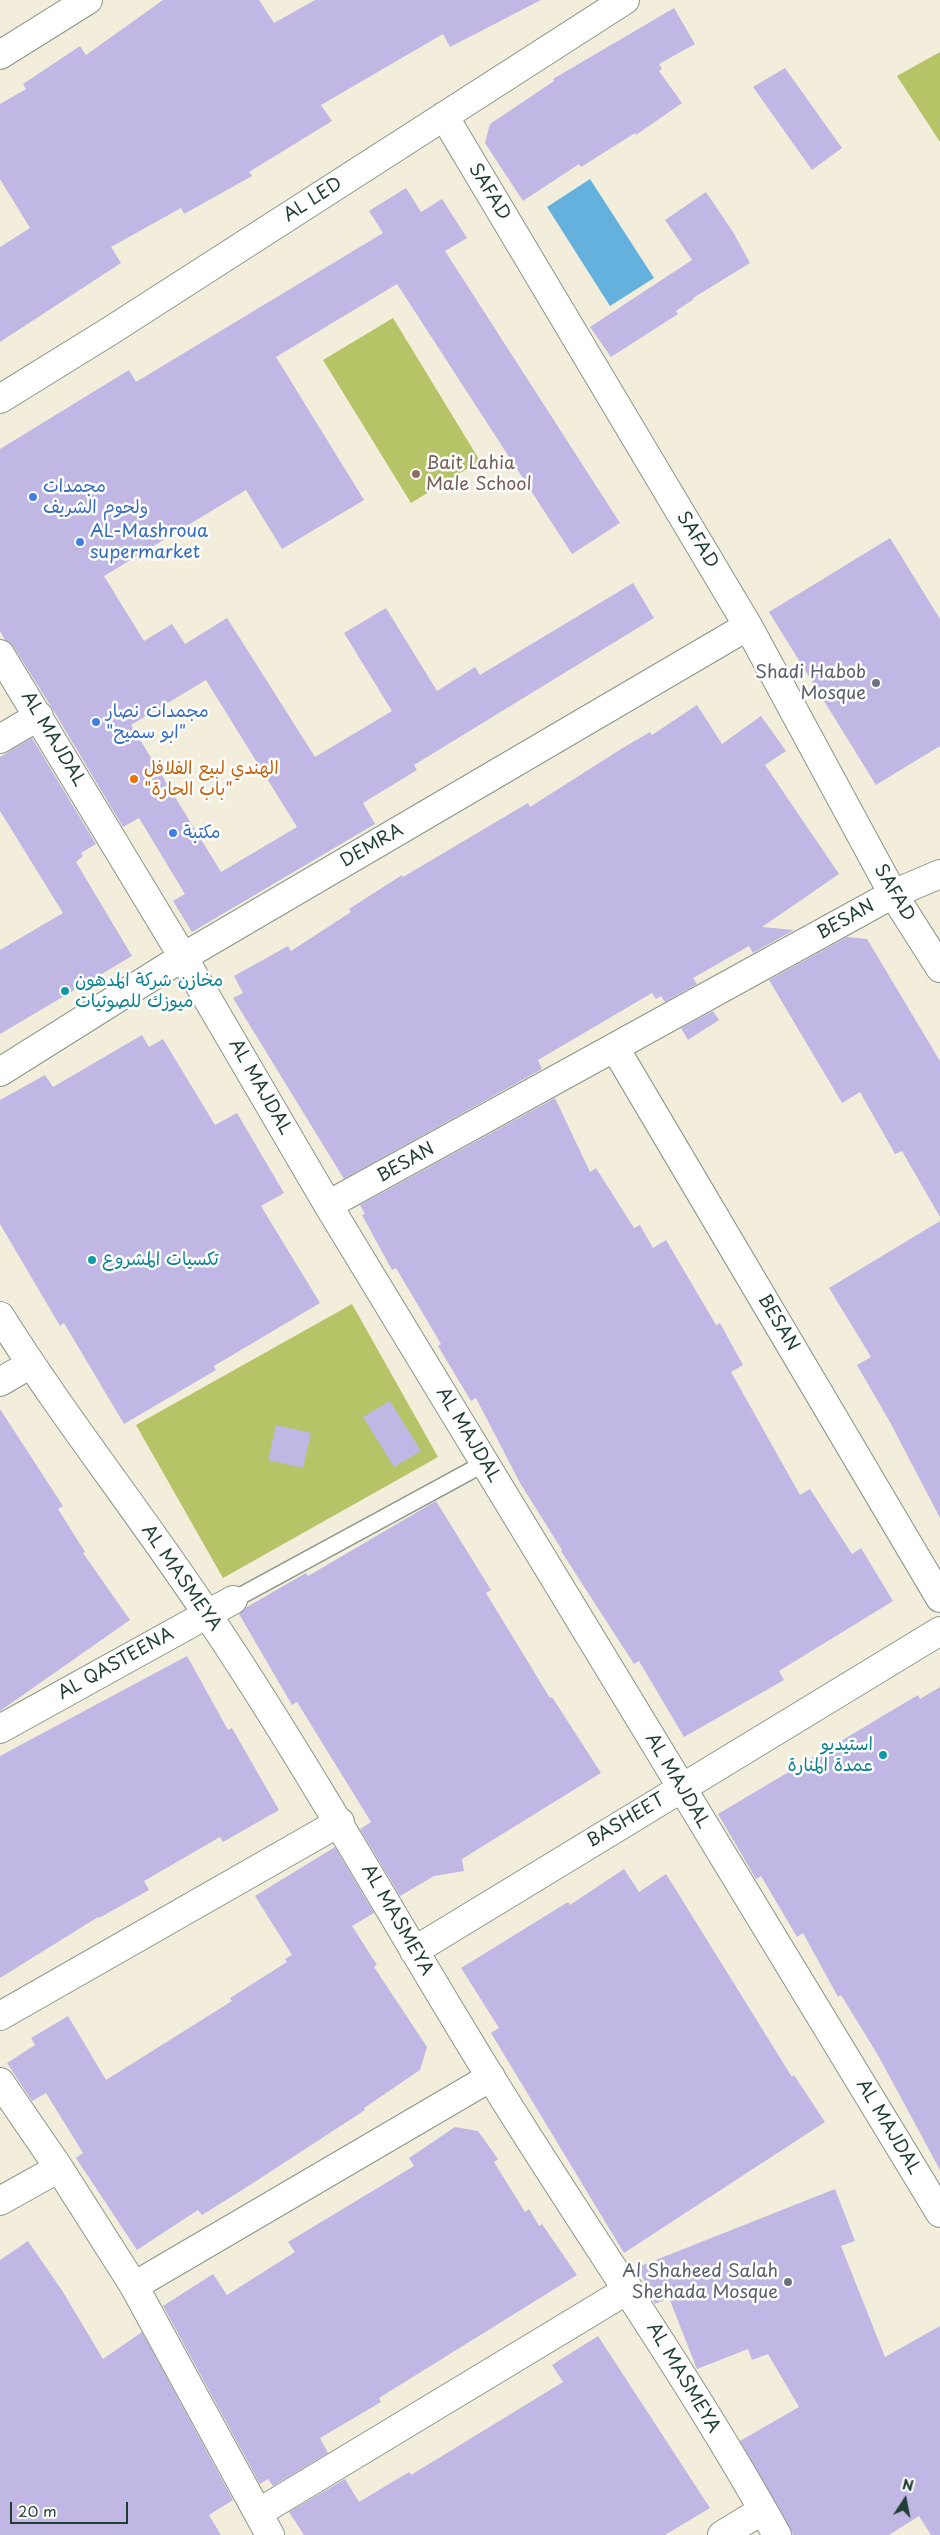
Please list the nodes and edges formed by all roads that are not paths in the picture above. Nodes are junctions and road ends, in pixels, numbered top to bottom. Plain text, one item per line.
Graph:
1 (88, 0) edge
2 (625, 0) edge
3 (0, 55) edge
4 (444, 116) junction
5 (0, 399) edge
6 (748, 626) junction
7 (0, 654) edge
8 (39, 716) junction
9 (0, 740) edge
10 (940, 874) edge
11 (893, 894) junction
12 (184, 957) junction
13 (940, 968) edge
14 (615, 1048) junction
15 (0, 1072) edge
16 (328, 1205) junction
17 (0, 1316) edge
18 (30, 1364) junction
19 (0, 1382) edge
20 (485, 1462) junction
21 (940, 1598) edge
22 (232, 1600) joint
23 (207, 1614) junction
24 (940, 1631) edge
25 (0, 1729) edge
26 (681, 1787) junction
27 (340, 1822) junction
28 (414, 1950) junction
29 (0, 2016) edge
30 (491, 2076) junction
31 (0, 2082) edge
32 (59, 2168) junction
33 (0, 2201) edge
34 (940, 2213) edge
35 (134, 2286) junction
36 (628, 2289) junction
37 (763, 2510) junction
38 (264, 2524) edge
39 (722, 2535) edge
40 (777, 2535) edge

1 - 3 street
2 - 4 street, AL LED
4 - 5 street, AL LED
4 - 6 street, SAFAD
6 - 11 street, SAFAD
6 - 12 street, DEMRA
7 - 8 street, AL MAJDAL
8 - 9 street
8 - 12 street, AL MAJDAL
10 - 11 street, BESAN
11 - 13 street, SAFAD
11 - 14 street, BESAN
12 - 15 street, DEMRA
12 - 16 street, AL MAJDAL
14 - 16 street, BESAN
14 - 21 street, BESAN
16 - 20 street, AL MAJDAL
17 - 18 street, AL MASMEYA
18 - 19 street
18 - 23 street, AL MASMEYA
20 - 22 lane
20 - 26 street, AL MAJDAL
22 - 23 street, AL QASTEENA
23 - 25 street, AL QASTEENA
23 - 27 street, AL MASMEYA
24 - 26 street, BASHEET
26 - 28 street, BASHEET
26 - 34 street, AL MAJDAL
27 - 28 street, AL MASMEYA
27 - 29 street
28 - 30 street, AL MASMEYA
30 - 35 street
30 - 36 street, AL MASMEYA
31 - 32 street
32 - 33 street
32 - 35 street
35 - 38 street
36 - 37 street, AL MASMEYA
36 - 38 street
37 - 39 street
37 - 40 street, AL MASMEYA

